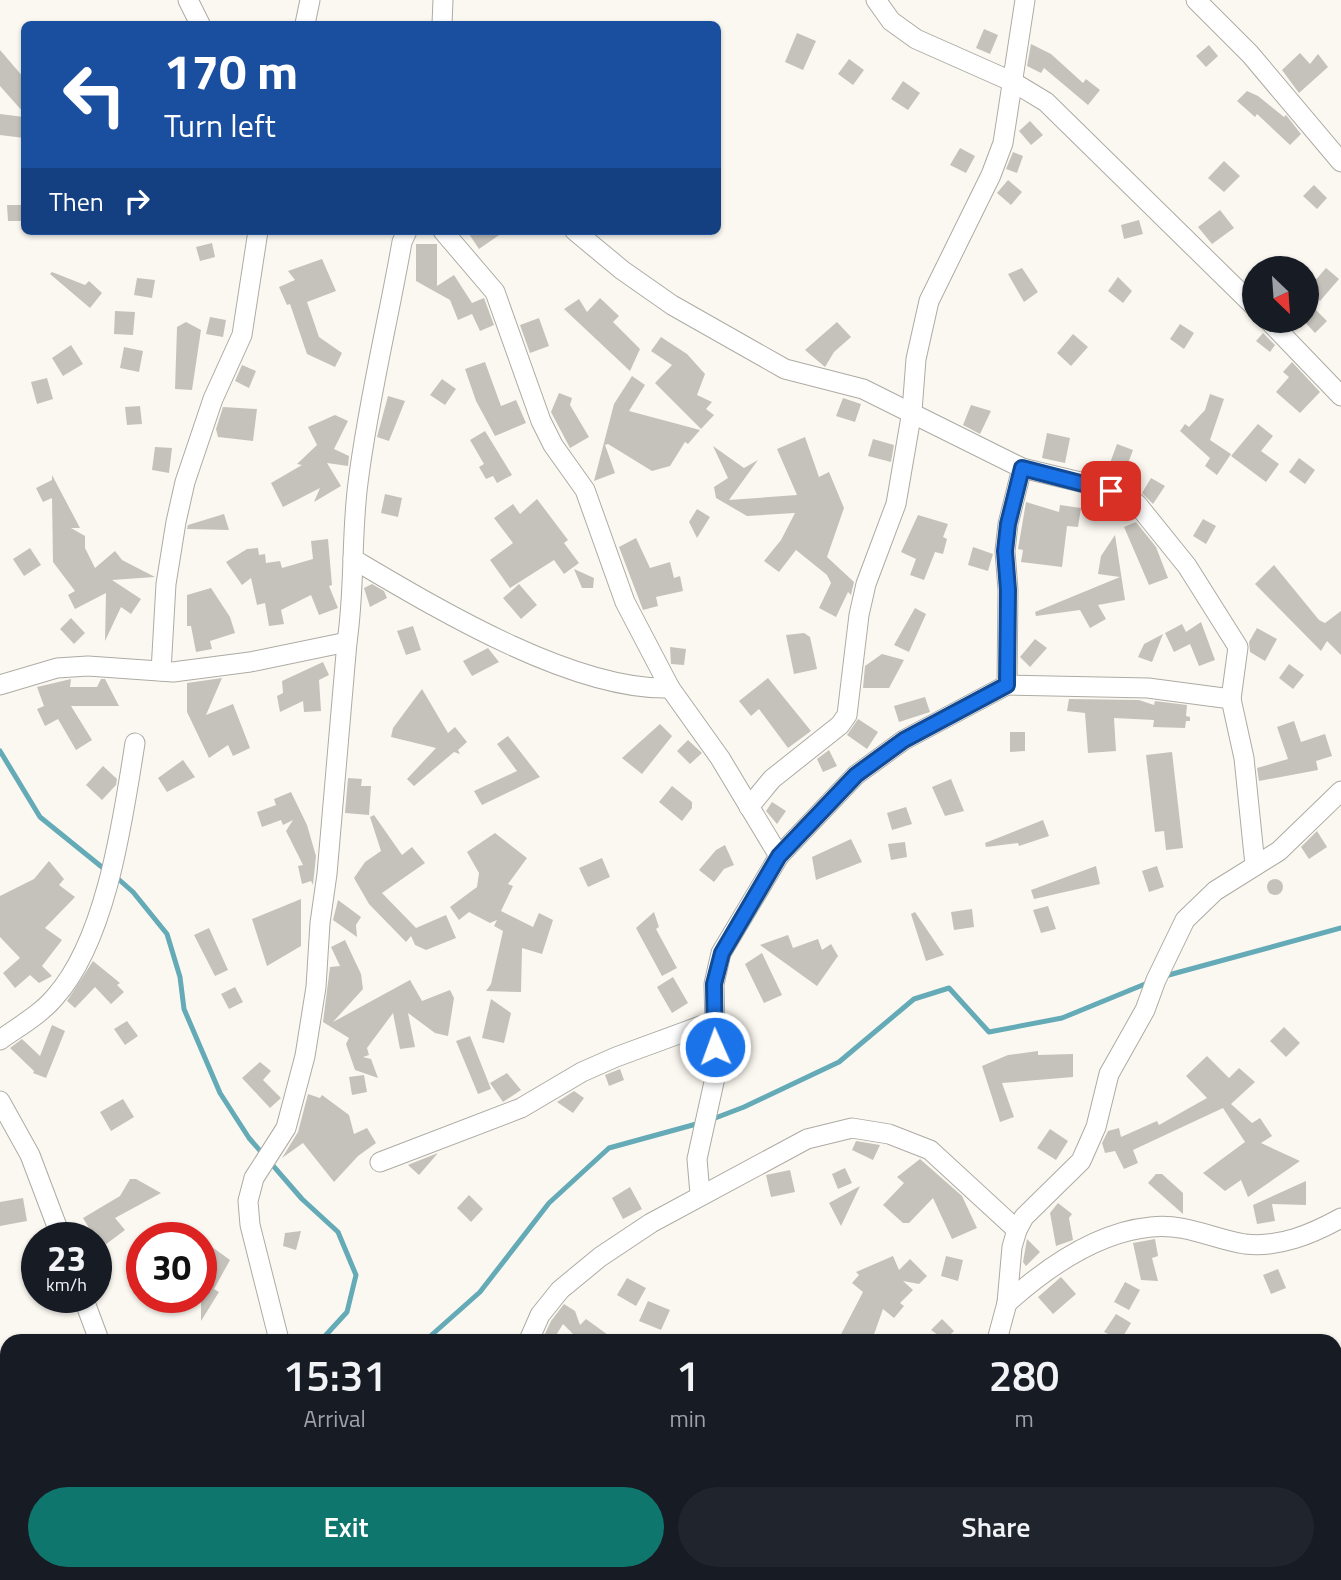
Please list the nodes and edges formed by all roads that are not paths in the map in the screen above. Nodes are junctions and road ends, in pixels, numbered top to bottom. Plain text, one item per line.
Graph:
1 (188, 0) edge
2 (310, 0) edge
3 (443, 0) edge
4 (876, 0) edge
5 (1025, 0) edge
6 (1196, 0) edge
7 (198, 21) edge
8 (305, 21) edge
9 (442, 21) edge
10 (1013, 82) junction
11 (1341, 162) edge
12 (249, 235) edge
13 (257, 235) edge
14 (405, 235) edge
15 (446, 235) edge
16 (580, 235) edge
17 (252, 257) junction
18 (1242, 294) edge
19 (1280, 333) edge
20 (1341, 396) edge
21 (912, 411) junction
22 (1022, 468) junction
23 (353, 559) junction
24 (347, 642) junction
25 (161, 671) junction
26 (0, 685) edge
27 (1007, 685) junction
28 (670, 688) junction
29 (1231, 699) junction
30 (135, 743) dead end
31 (1341, 791) edge
32 (749, 807) junction
33 (779, 856) junction
34 (1255, 866) junction
35 (714, 1021) junction
36 (0, 1040) edge
37 (0, 1101) edge
38 (380, 1162) dead end
39 (700, 1194) junction
40 (1341, 1218) edge
41 (55, 1222) edge
42 (1017, 1230) junction
43 (1007, 1303) junction
44 (89, 1313) edge
45 (97, 1334) edge
46 (277, 1334) edge
47 (532, 1334) edge
48 (999, 1334) edge

1 - 7 street
2 - 8 street
3 - 9 street
4 - 10 street
5 - 10 street
6 - 11 street
10 - 18 street
10 - 21 street
12 - 17 street
13 - 17 street
14 - 23 street
15 - 28 street
16 - 21 street
17 - 25 street
19 - 20 street
21 - 22 street
21 - 32 street
22 - 27 street
22 - 29 street
23 - 24 street
23 - 28 street
24 - 25 street
24 - 46 street
25 - 26 street
27 - 29 street
27 - 33 street
28 - 32 street
29 - 34 street
30 - 36 street
31 - 34 street
32 - 33 street
33 - 35 street
34 - 42 street
35 - 38 street
35 - 39 street
37 - 41 street
39 - 42 street
39 - 47 street
40 - 43 street
42 - 43 street
43 - 48 street
44 - 45 street

